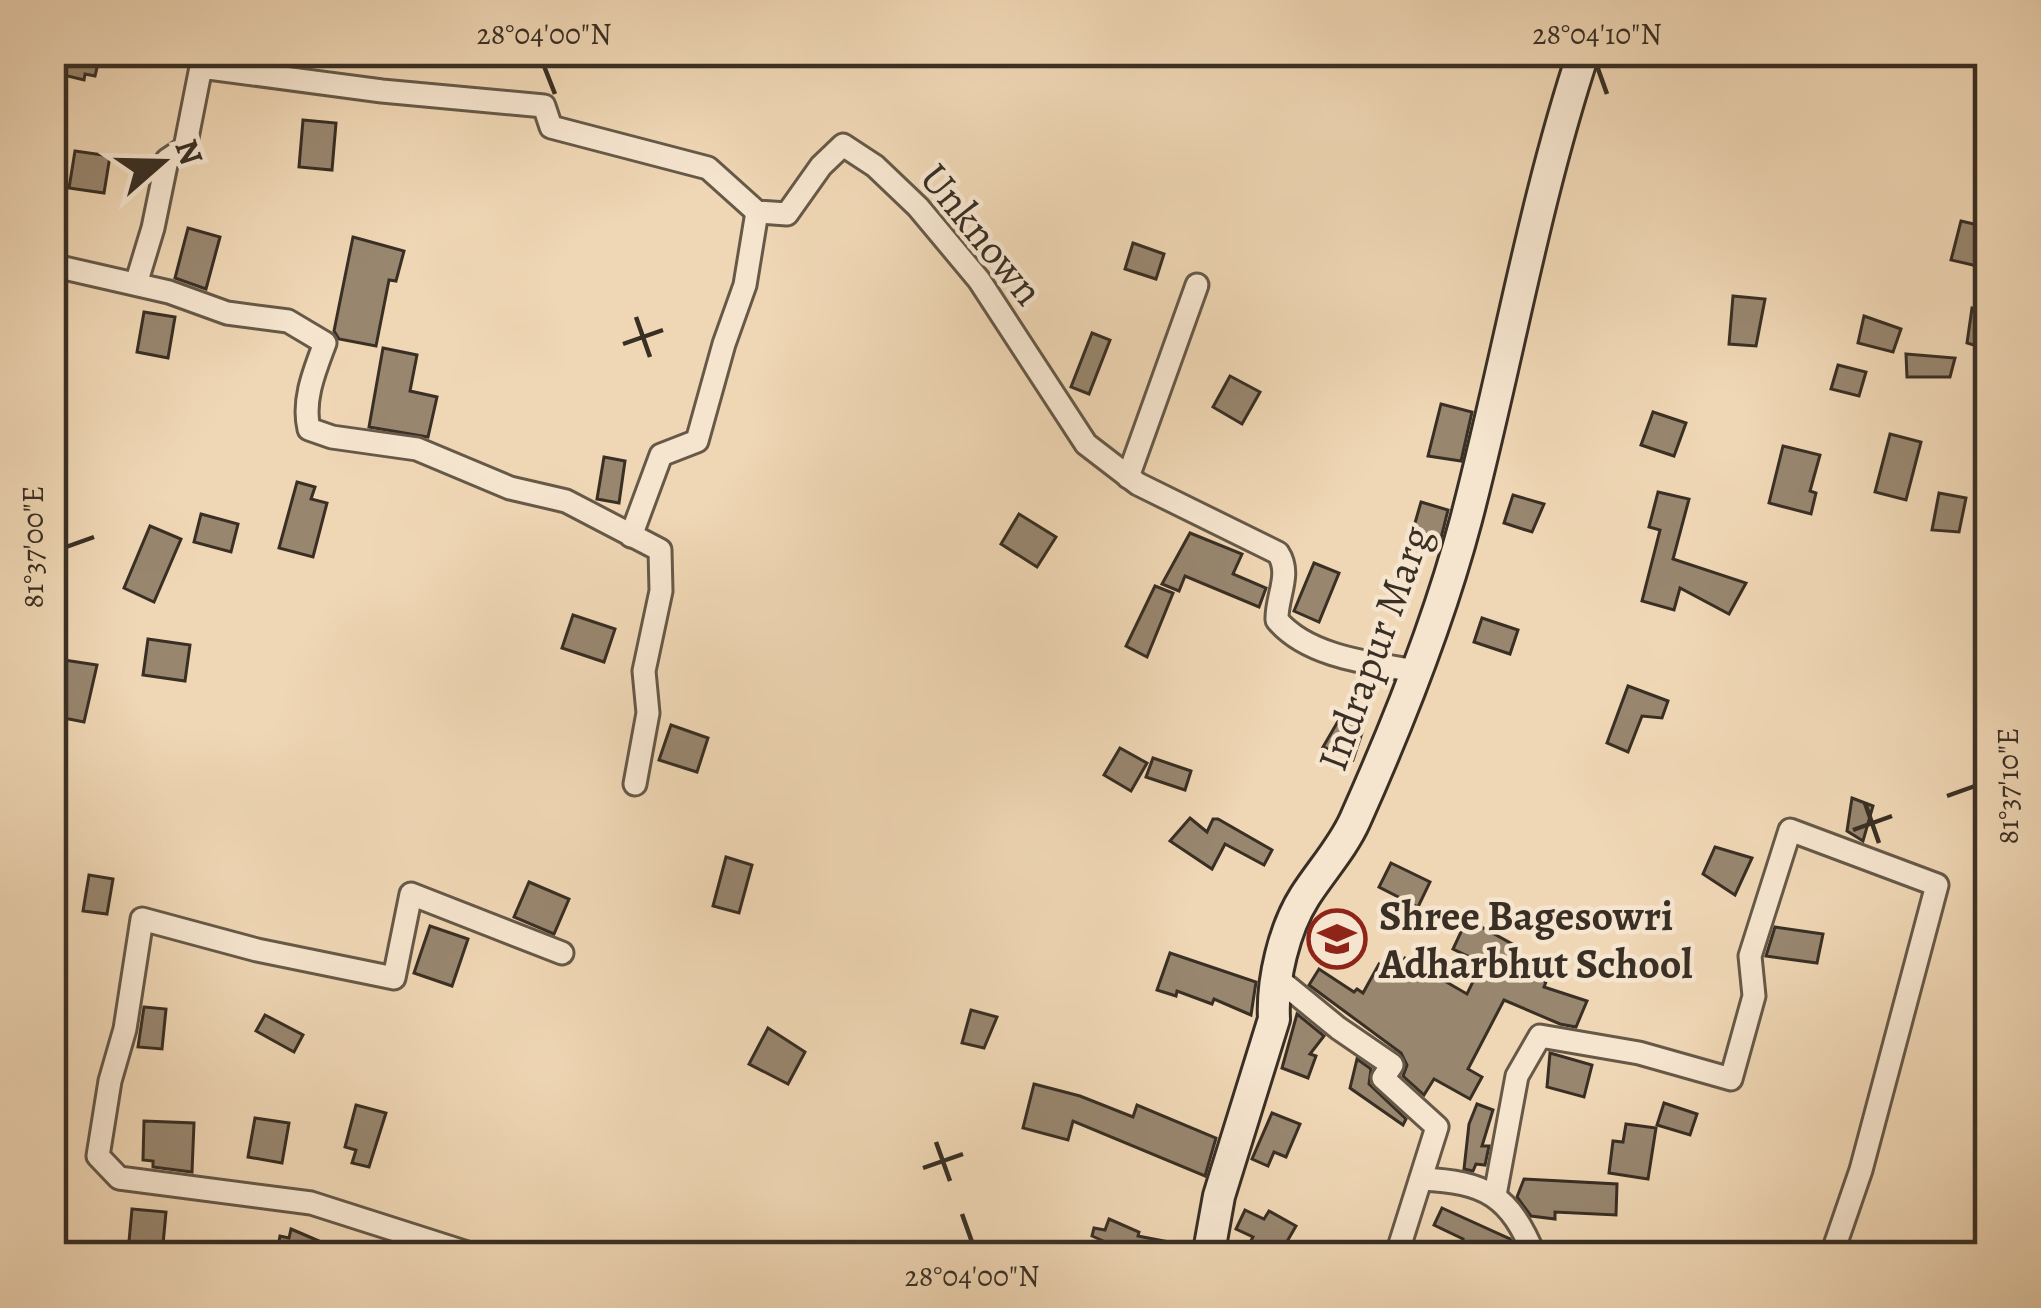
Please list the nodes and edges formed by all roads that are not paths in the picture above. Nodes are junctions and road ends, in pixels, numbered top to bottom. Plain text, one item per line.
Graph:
1 (1584, 51) edge
2 (197, 59) edge
3 (757, 212) junction
4 (51, 265) edge
5 (136, 284) junction
6 (1197, 285) dead end
7 (1128, 477) junction
8 (631, 536) junction
9 (1416, 671) junction
10 (635, 784) dead end
11 (562, 952) dead end
12 (1277, 977) junction
13 (1421, 1179) junction
14 (1495, 1195) junction
15 (480, 1257) edge
16 (1208, 1257) edge
17 (1396, 1257) edge
18 (1535, 1257) edge
19 (1831, 1257) edge

1 - 9 street, Indrapur Marg
2 - 3 street
2 - 5 street
3 - 7 street, Unknown
3 - 8 street
4 - 5 street
5 - 8 street
6 - 7 street
7 - 9 street, Unknown
8 - 10 street
9 - 12 street, Indrapur Marg
11 - 15 street
12 - 13 street
12 - 16 street, Indrapur Marg
13 - 14 street
13 - 17 street
14 - 18 street
14 - 19 street

